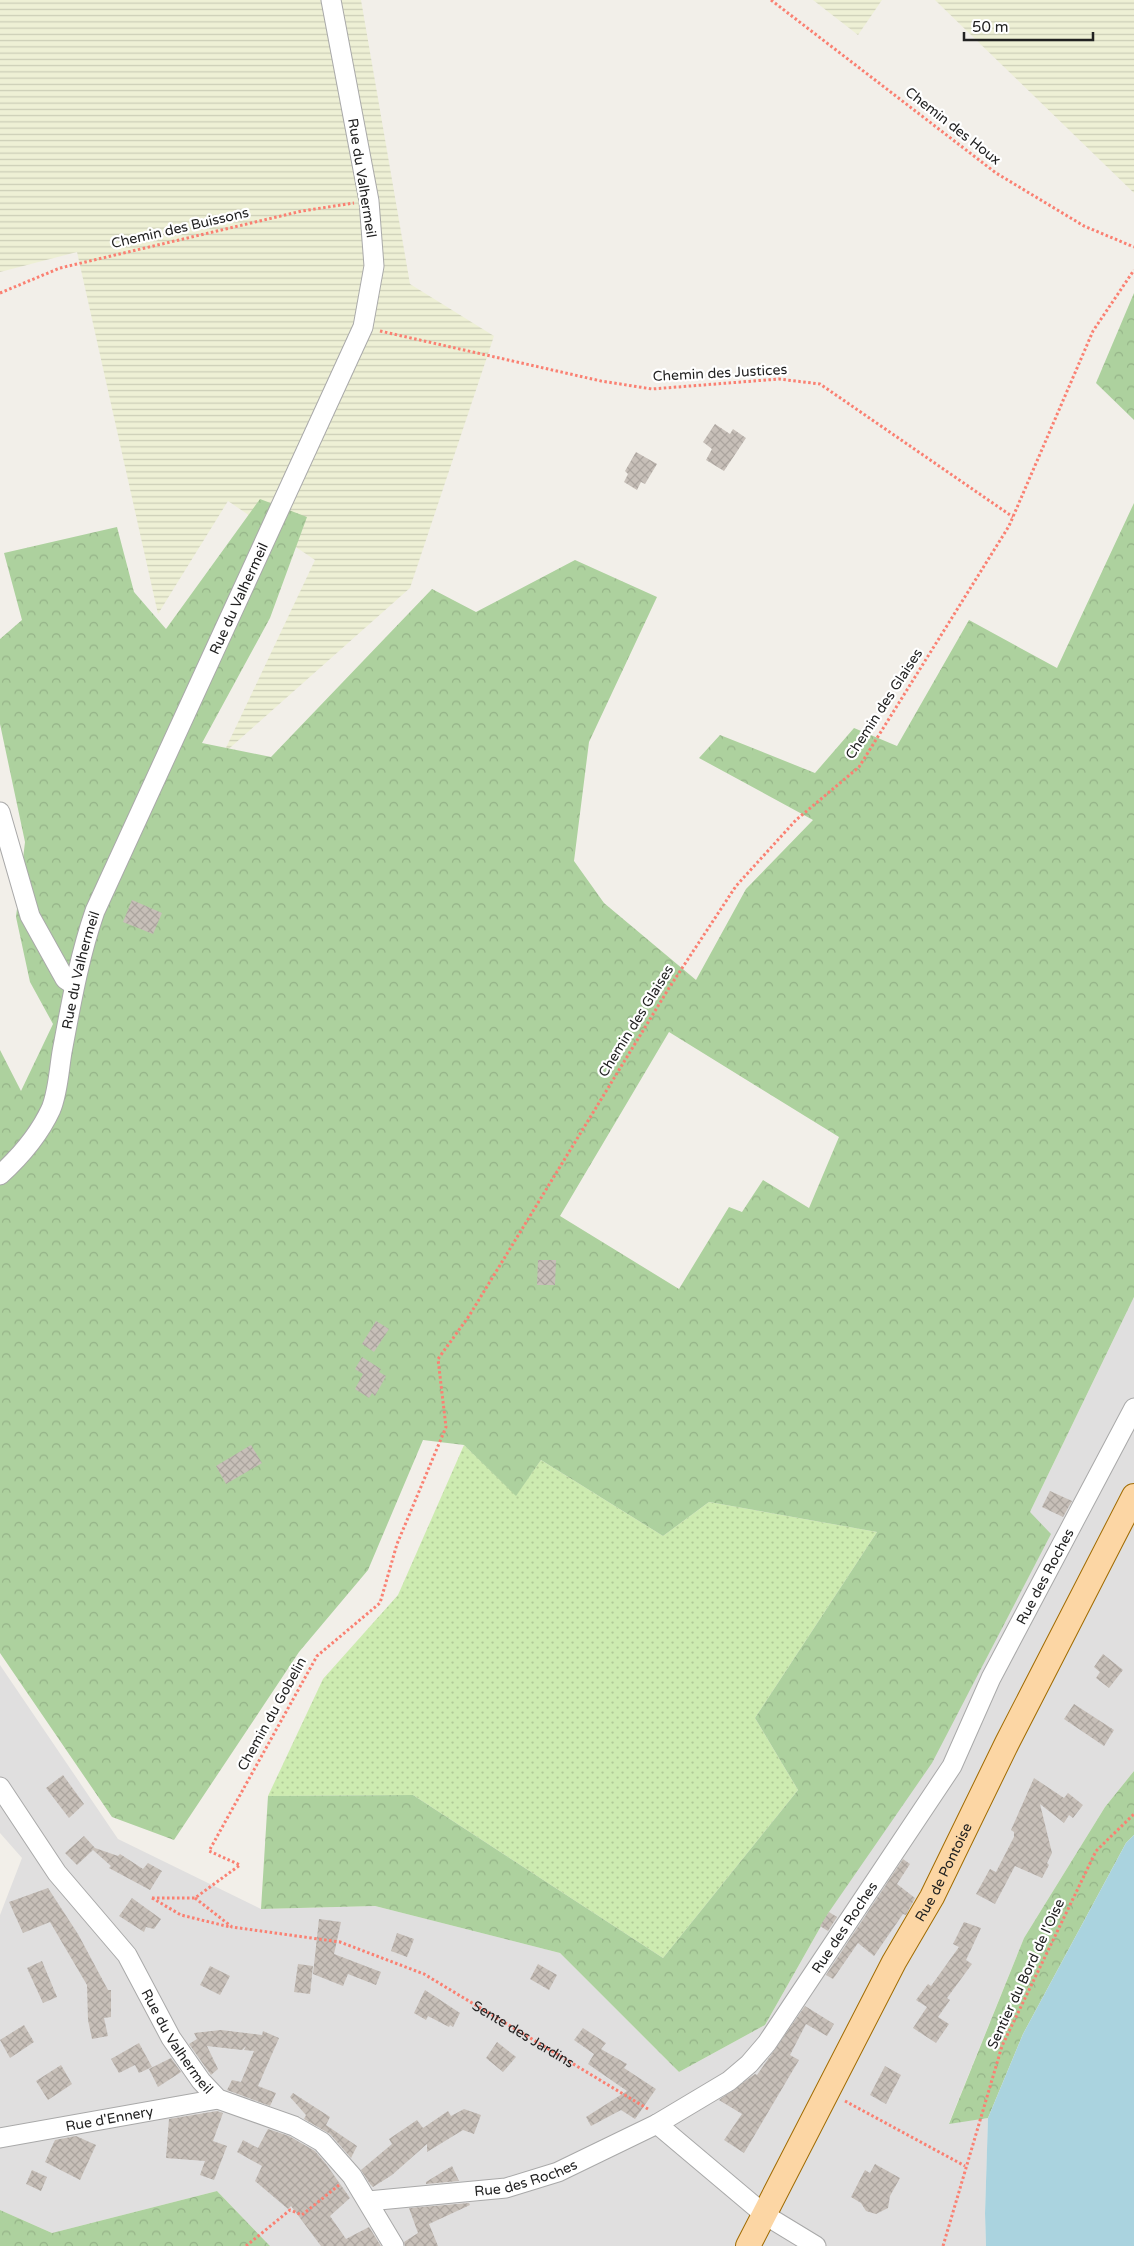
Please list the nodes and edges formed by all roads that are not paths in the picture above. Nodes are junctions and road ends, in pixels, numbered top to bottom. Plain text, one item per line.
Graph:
1 (331, 0) edge
2 (0, 812) edge
3 (74, 985) junction
4 (0, 1175) edge
5 (1134, 1408) edge
6 (1127, 1431) edge
7 (1134, 1496) edge
8 (0, 1787) edge
9 (218, 2099) junction
10 (657, 2124) junction
11 (0, 2138) edge
12 (368, 2201) junction
13 (764, 2215) junction
14 (394, 2246) edge
15 (748, 2246) edge
16 (816, 2246) edge

1 - 3 street, Rue du Valhermeil
2 - 3 street
3 - 4 street, Rue du Valhermeil
5 - 6 street, Rue des Roches
6 - 10 street, Rue des Roches
7 - 13 main road, Rue de Pontoise
8 - 9 street, Rue du Valhermeil
9 - 11 street, Rue d'Ennery
9 - 12 street, Rue du Valhermeil
10 - 12 street, Rue des Roches
10 - 13 street
12 - 14 street, Rue du Valhermeil
13 - 15 main road, Rue de Pontoise
13 - 16 street

